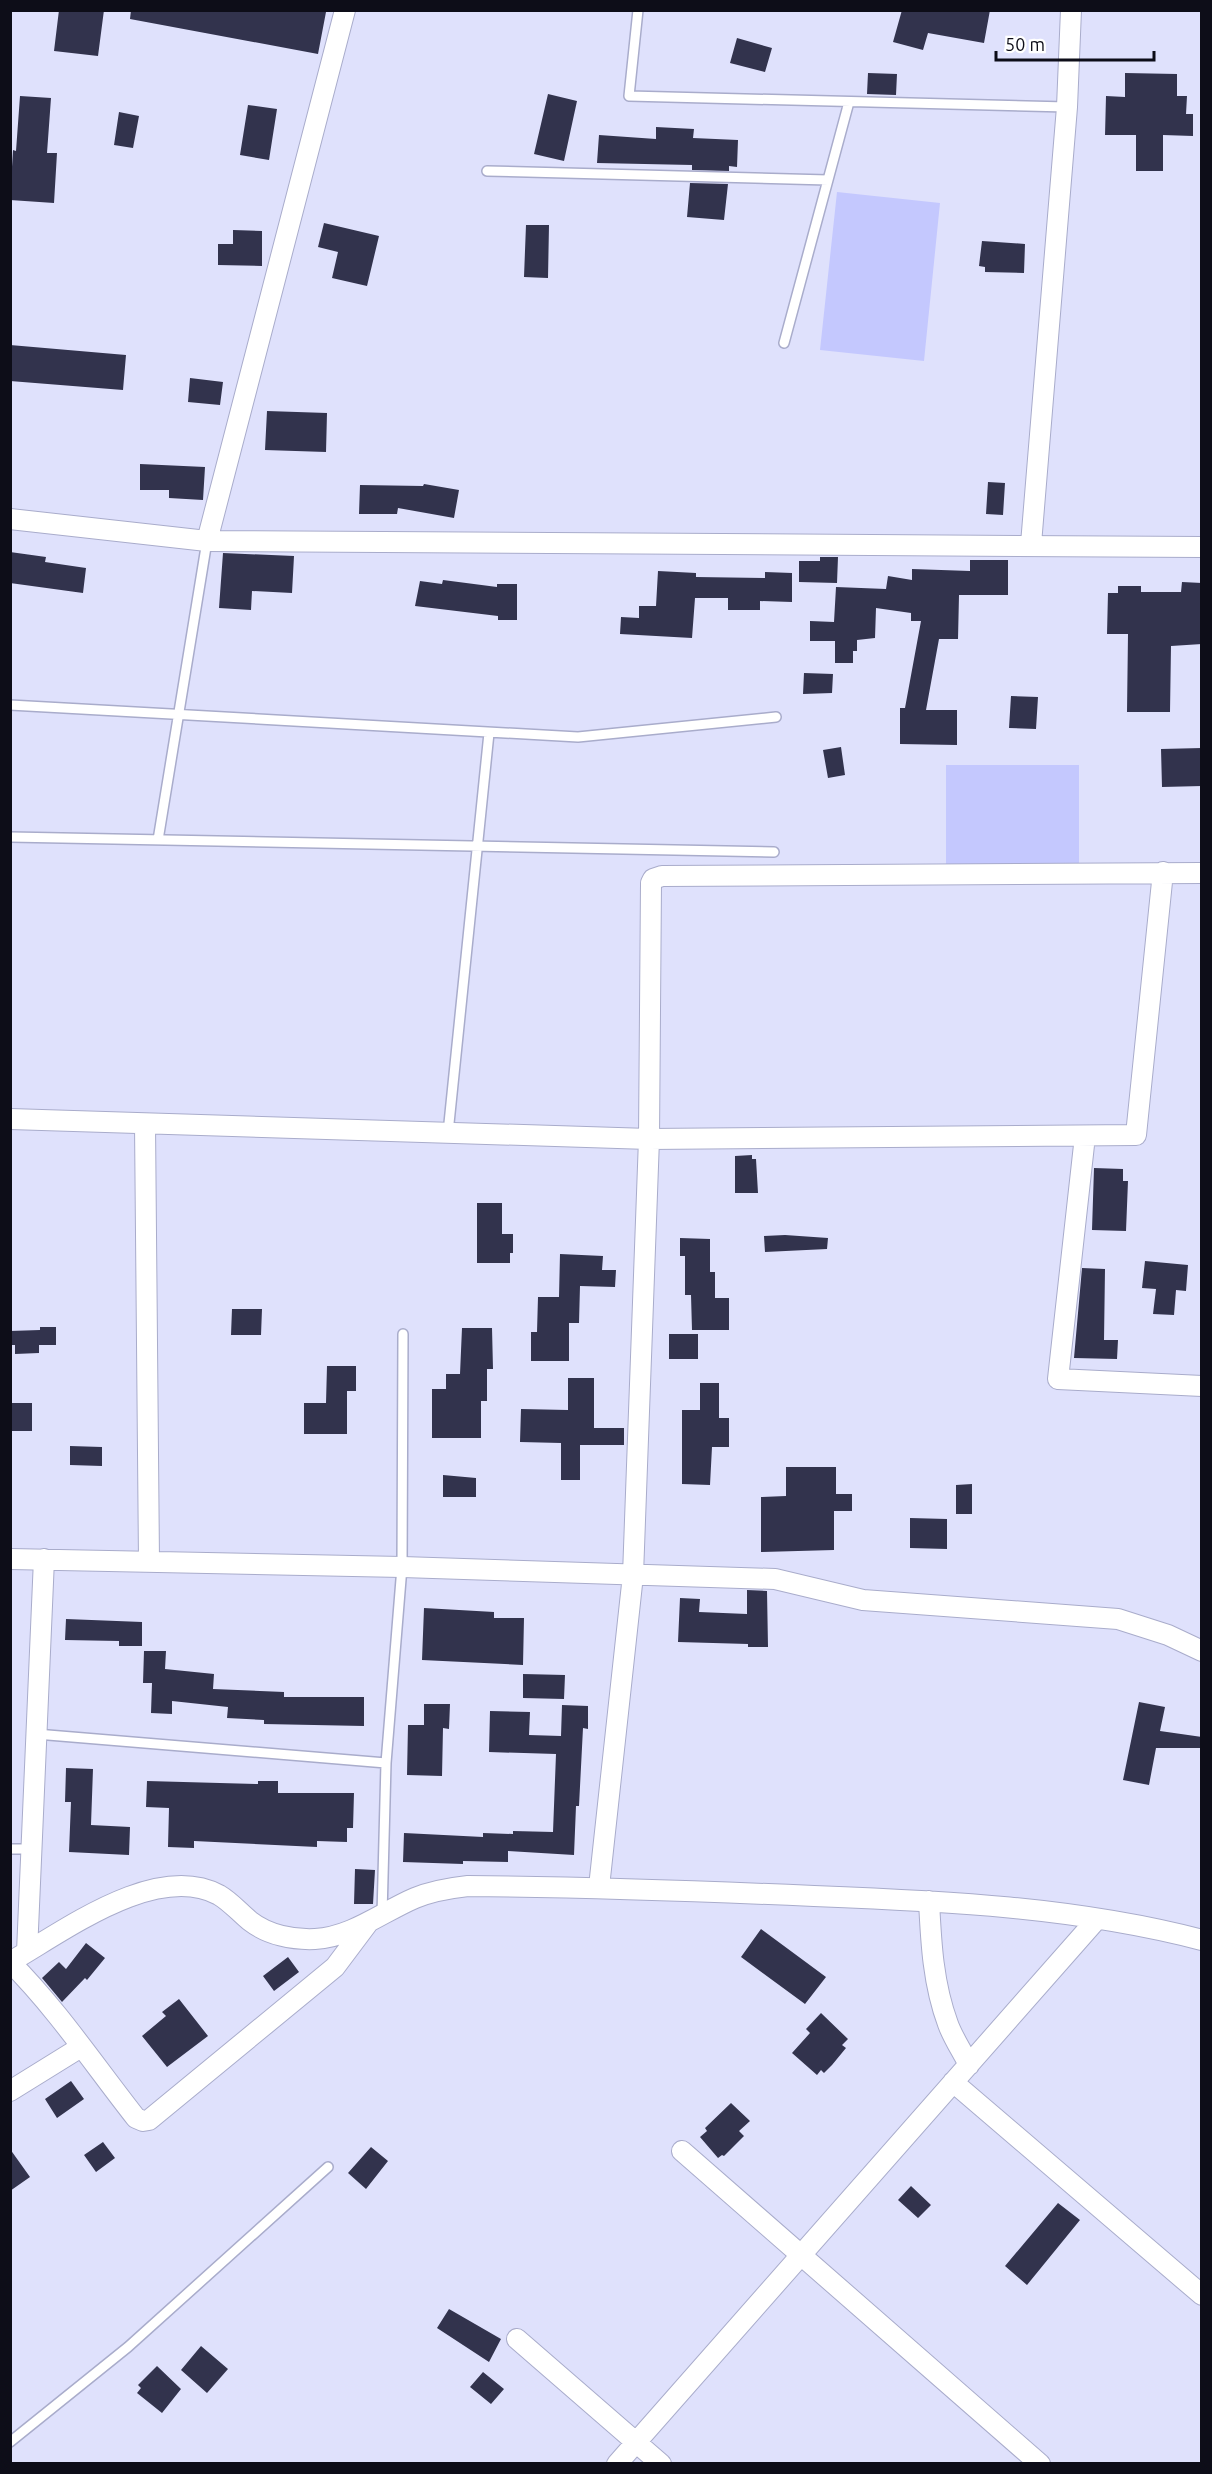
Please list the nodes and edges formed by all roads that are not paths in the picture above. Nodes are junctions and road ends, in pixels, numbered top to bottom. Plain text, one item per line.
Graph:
1 (345, 10) edge
2 (638, 10) edge
3 (1071, 10) edge
4 (849, 102) junction
5 (1067, 107) junction
6 (487, 171) dead end
7 (828, 180) junction
8 (784, 343) dead end
9 (10, 519) edge
10 (207, 541) junction
11 (1030, 544) junction
12 (1202, 547) edge
13 (10, 705) edge
14 (178, 715) junction
15 (776, 717) dead end
16 (489, 734) junction
17 (10, 837) edge
18 (158, 840) junction
19 (479, 847) junction
20 (774, 852) dead end
21 (1163, 872) junction
22 (1202, 873) edge
23 (10, 1119) edge
24 (145, 1124) junction
25 (448, 1133) junction
26 (1085, 1136) junction
27 (649, 1139) junction
28 (402, 1334) dead end
29 (1202, 1386) edge
30 (10, 1559) edge
31 (44, 1559) junction
32 (148, 1562) junction
33 (402, 1567) junction
34 (633, 1575) junction
35 (1202, 1650) edge
36 (36, 1734) junction
37 (386, 1763) junction
38 (10, 1849) edge
39 (31, 1849) junction
40 (599, 1887) junction
41 (929, 1901) junction
42 (375, 1919) junction
43 (1097, 1919) junction
44 (1202, 1940) edge
45 (16, 1959) edge
46 (81, 2047) junction
47 (969, 2065) junction
48 (953, 2082) junction
49 (10, 2091) edge
50 (682, 2151) dead end
51 (328, 2167) dead end
52 (801, 2254) junction
53 (1202, 2295) edge
54 (517, 2339) dead end
55 (10, 2442) edge
56 (636, 2442) junction
57 (617, 2463) edge
58 (661, 2463) edge
59 (1040, 2463) edge

1 - 10 street
2 - 4 lane
3 - 5 street
4 - 5 lane
4 - 7 lane
5 - 11 street
6 - 7 lane
7 - 8 lane
9 - 10 street
10 - 11 street
10 - 14 lane
11 - 12 street
13 - 14 lane
14 - 16 lane
14 - 18 lane
15 - 16 lane
16 - 19 lane
17 - 18 lane
18 - 19 lane
19 - 20 lane
19 - 25 lane
21 - 22 street
21 - 26 street
21 - 27 street
23 - 24 street
24 - 25 street
24 - 32 street
25 - 27 street
26 - 27 street
26 - 29 street
27 - 34 street
28 - 33 lane
30 - 31 street
31 - 32 street
31 - 36 street
32 - 33 street
33 - 34 street
33 - 37 lane
34 - 35 street
34 - 40 street
36 - 37 lane
36 - 39 street
37 - 42 lane
38 - 39 lane
39 - 45 street
40 - 41 street
40 - 42 street
41 - 43 street
41 - 47 street
42 - 45 street
42 - 46 street
43 - 44 street
43 - 47 street
45 - 46 street
46 - 49 street
47 - 48 street
48 - 52 street
48 - 53 street
50 - 52 street
51 - 55 lane
52 - 56 street
52 - 59 street
54 - 56 street
56 - 57 street
56 - 58 street

